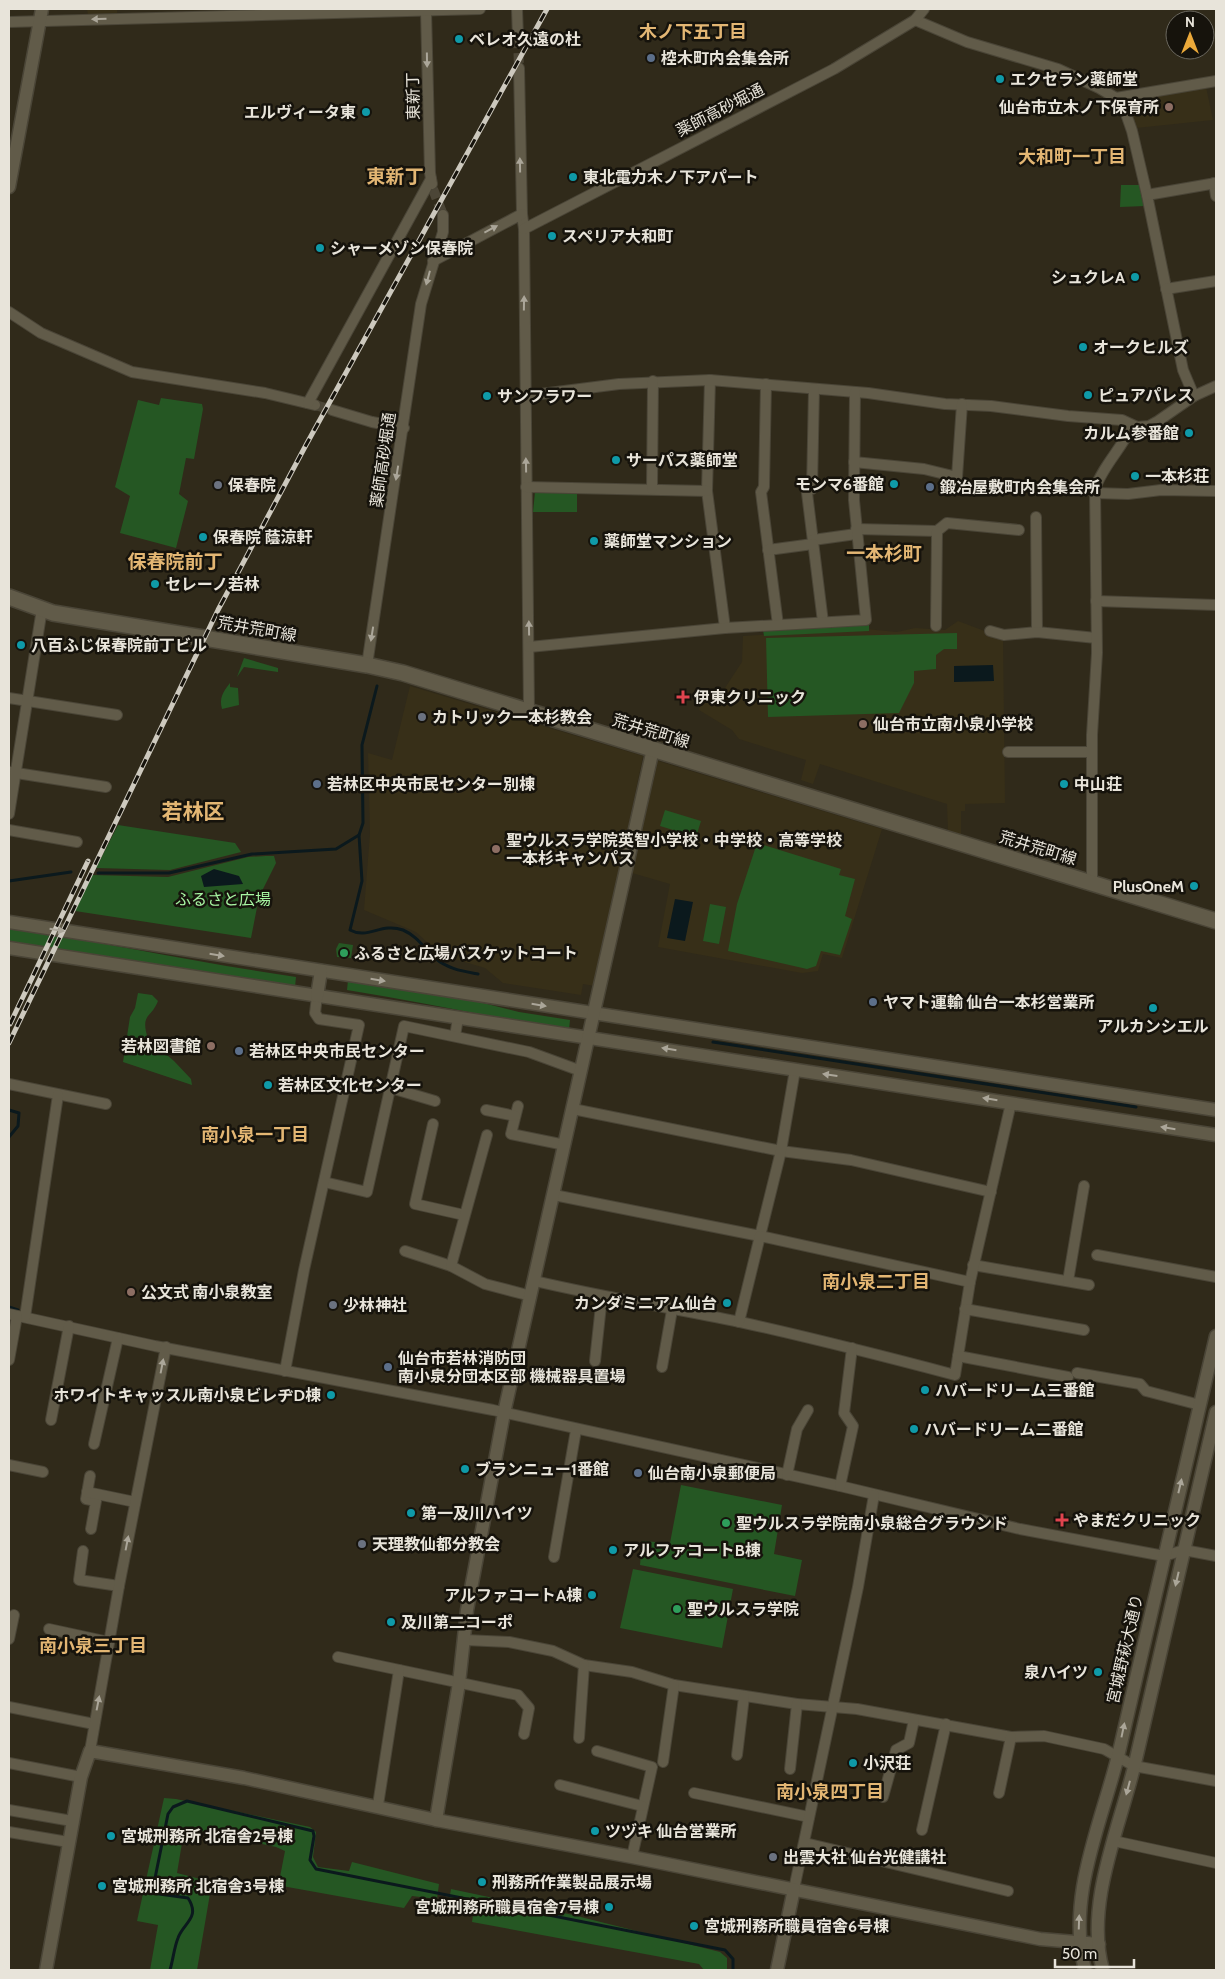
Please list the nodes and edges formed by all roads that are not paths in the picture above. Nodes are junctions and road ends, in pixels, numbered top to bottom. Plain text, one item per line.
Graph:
1 (480, 9) edge
2 (517, 9) edge
3 (924, 9) edge
4 (426, 11) junction
5 (118, 14) edge
6 (41, 15) edge
7 (915, 20) junction
8 (9, 22) edge
9 (518, 38) tunnel mouth
10 (519, 68) tunnel mouth
11 (1216, 81) edge
12 (1116, 98) junction
13 (1215, 183) edge
14 (9, 187) edge
15 (1147, 195) junction
16 (1216, 196) edge
17 (522, 214) junction
18 (443, 215) tunnel mouth
19 (524, 229) junction
20 (433, 261) junction
21 (1216, 281) edge
22 (1166, 289) junction
23 (9, 312) edge
24 (710, 380) junction
25 (652, 381) junction
26 (766, 384) junction
27 (1216, 386) edge
28 (814, 389) junction
29 (854, 392) junction
30 (525, 396) junction
31 (1194, 396) junction
32 (962, 404) junction
33 (332, 410) tunnel mouth
34 (1132, 426) junction
35 (404, 428) junction
36 (854, 462) junction
37 (526, 487) junction
38 (652, 489) junction
39 (1216, 491) edge
40 (707, 492) junction
41 (1094, 493) junction
42 (1036, 517) dead end
43 (1019, 530) dead end
44 (937, 531) junction
45 (856, 532) junction
46 (813, 542) junction
47 (768, 550) junction
48 (9, 597) edge
49 (1096, 601) junction
50 (1216, 605) edge
51 (42, 609) junction
52 (823, 622) junction
53 (778, 625) junction
54 (936, 626) dead end
55 (725, 628) junction
56 (990, 631) dead end
57 (1038, 632) junction
58 (1096, 638) junction
59 (529, 647) junction
60 (367, 665) junction
61 (9, 698) edge
62 (27, 701) junction
63 (529, 712) junction
64 (117, 716) dead end
65 (653, 749) junction
66 (1008, 752) dead end
67 (1092, 752) junction
68 (12, 772) edge
69 (106, 787) dead end
70 (9, 814) edge
71 (9, 830) edge
72 (77, 842) dead end
73 (1092, 883) junction
74 (1216, 921) edge
75 (9, 922) edge
76 (9, 948) edge
77 (321, 971) junction
78 (317, 996) junction
79 (595, 1013) junction
80 (458, 1018) junction
81 (455, 1036) junction
82 (589, 1038) junction
83 (795, 1070) junction
84 (581, 1071) junction
85 (9, 1084) edge
86 (391, 1088) junction
87 (58, 1095) junction
88 (435, 1101) dead end
89 (1011, 1103) junction
90 (106, 1104) dead end
91 (573, 1109) junction
92 (486, 1110) dead end
93 (1216, 1110) edge
94 (433, 1124) dead end
95 (487, 1135) dead end
96 (1216, 1135) edge
97 (565, 1145) junction
98 (781, 1151) junction
99 (324, 1182) junction
100 (1084, 1186) dead end
101 (991, 1192) junction
102 (554, 1196) junction
103 (464, 1215) junction
104 (760, 1236) junction
105 (405, 1251) dead end
106 (1097, 1256) dead end
107 (973, 1265) junction
108 (451, 1266) junction
109 (1216, 1276) edge
110 (535, 1281) junction
111 (1068, 1281) junction
112 (970, 1282) junction
113 (1089, 1285) dead end
114 (531, 1296) junction
115 (602, 1296) junction
116 (965, 1309) junction
117 (672, 1310) junction
118 (17, 1316) edge
119 (739, 1322) junction
120 (69, 1326) junction
121 (1084, 1330) dead end
122 (1216, 1336) edge
123 (118, 1338) junction
124 (166, 1348) junction
125 (852, 1348) junction
126 (958, 1356) junction
127 (9, 1360) edge
128 (595, 1361) dead end
129 (662, 1367) dead end
130 (286, 1371) junction
131 (1200, 1405) junction
132 (808, 1410) dead end
133 (1216, 1412) edge
134 (504, 1413) junction
135 (51, 1420) dead end
136 (576, 1430) junction
137 (94, 1444) dead end
138 (9, 1465) edge
139 (43, 1472) dead end
140 (787, 1475) junction
141 (90, 1476) dead end
142 (840, 1486) junction
143 (87, 1492) junction
144 (874, 1495) junction
145 (135, 1502) junction
146 (91, 1529) dead end
147 (1184, 1550) junction
148 (83, 1551) dead end
149 (1164, 1556) junction
150 (1216, 1556) edge
151 (554, 1557) dead end
152 (119, 1586) junction
153 (14, 1615) dead end
154 (50, 1629) dead end
155 (9, 1639) edge
156 (465, 1640) junction
157 (109, 1642) junction
158 (338, 1657) dead end
159 (584, 1664) junction
160 (399, 1670) junction
161 (459, 1683) junction
162 (674, 1686) junction
163 (744, 1697) junction
164 (797, 1704) junction
165 (831, 1706) junction
166 (9, 1707) edge
167 (914, 1720) junction
168 (94, 1724) junction
169 (946, 1724) junction
170 (524, 1734) dead end
171 (1011, 1737) junction
172 (579, 1738) dead end
173 (90, 1751) junction
174 (597, 1751) dead end
175 (737, 1755) dead end
176 (1118, 1755) junction
177 (664, 1762) dead end
178 (9, 1763) edge
179 (1134, 1766) junction
180 (790, 1768) dead end
181 (81, 1777) junction
182 (1216, 1781) edge
183 (560, 1785) dead end
184 (694, 1793) dead end
185 (999, 1793) dead end
186 (883, 1797) dead end
187 (378, 1806) junction
188 (642, 1806) junction
189 (9, 1810) edge
190 (809, 1817) junction
191 (436, 1820) junction
192 (72, 1821) junction
193 (922, 1830) dead end
194 (9, 1832) edge
195 (1114, 1841) junction
196 (68, 1842) junction
197 (805, 1843) junction
198 (632, 1857) junction
199 (1216, 1863) edge
200 (794, 1889) junction
201 (1008, 1891) dead end
202 (1079, 1943) junction
203 (1098, 1944) junction
204 (46, 1970) edge
205 (777, 1970) edge
206 (1085, 1970) edge
207 (1104, 1970) edge

1 - 4 street
2 - 9 street
3 - 7 street, 薬師高砂堀通
4 - 5 street
4 -> 23 street, 東新丁
5 -> 6 street
6 - 8 street
6 - 14 street
7 - 12 street
7 - 19 street, 薬師高砂堀通
17 -> 10 street
11 - 12 street
12 - 15 street
13 - 15 street
13 - 16 street
15 - 22 street
17 - 19 street
20 -> 17 street
18 - 20 street, 薬師高砂堀通
30 -> 19 street
20 -> 35 street, 薬師高砂堀通
21 - 22 street
22 - 31 street
24 - 25 street
24 - 26 street
24 - 40 street
25 - 30 street
25 - 38 street
26 - 28 street
26 - 47 street
27 - 31 street
28 - 29 street
28 - 46 street
29 - 32 street
29 - 36 street
37 -> 30 street
31 - 34 street
32 - 34 street
32 - 36 street
33 - 35 street
34 - 41 street
35 -> 60 street, 薬師高砂堀通
36 - 45 street
37 - 38 street
59 -> 37 street
38 - 40 street
39 - 41 street
40 - 55 street
41 - 49 street
42 - 57 street
43 - 44 street
44 - 45 street
44 - 54 street
45 - 46 street
45 - 52 street
46 - 47 street
46 - 52 street
47 - 53 street
48 - 51 main road, 荒井荒町線
49 - 50 street
49 - 58 street
51 - 60 main road, 荒井荒町線
51 - 62 street
52 - 53 street
53 - 55 street
55 - 59 street
56 - 57 street
57 - 58 street
58 - 67 street
59 - 63 street
60 - 63 main road, 荒井荒町線
61 - 62 street
62 - 64 street
62 - 68 street
63 - 65 main road, 荒井荒町線
65 - 73 main road, 荒井荒町線
65 - 79 street
66 - 67 street
67 - 73 street
68 - 69 street
68 - 70 street
71 - 72 street
73 - 74 main road, 荒井荒町線
75 -> 77 street
76 - 78 street
77 - 78 street
77 -> 79 street
78 - 80 street
78 - 99 street
79 - 82 street
79 - 93 street
80 - 81 street
80 - 82 street
81 - 84 street
81 - 86 street
83 -> 82 street
82 - 84 street
89 -> 83 street
83 - 98 street
84 - 91 street
85 - 87 street
86 - 88 street
86 - 99 street
87 - 90 street
87 - 118 street
96 -> 89 street
89 - 101 street
91 - 97 street
91 - 98 street
92 - 97 street
94 - 103 street
95 - 103 street
97 - 102 street
98 - 101 street
98 - 104 street
99 - 130 street
100 - 111 street
101 - 107 street
102 - 104 street
102 - 110 street
103 - 108 street
104 - 112 street
104 - 119 street
105 - 108 street
106 - 109 street
107 - 111 street
107 - 112 street
108 - 114 street
110 - 114 street
110 - 115 street
111 - 113 street
112 - 116 street
114 - 134 street
115 - 117 street
115 - 128 street
116 - 121 street
116 - 126 street
117 - 119 street
117 - 129 street
118 - 120 street
118 - 127 street
119 - 125 street
120 - 123 street
120 - 135 street
122 - 131 street, 宮城野萩大通り
123 - 124 street
123 - 137 street
124 - 130 street
145 -> 124 street
125 - 126 street
125 - 142 street
126 - 131 street
130 - 134 street
149 -> 131 street, 宮城野萩大通り
132 - 140 street
133 - 147 street
134 - 136 street
134 - 156 street
136 - 140 street
136 - 151 street
138 - 139 street
140 - 142 street
141 - 143 street
142 - 144 street
143 - 145 street
143 - 146 street
144 - 149 street
144 - 165 street
152 -> 145 street
147 - 149 street
147 - 150 street
147 -> 179 street
148 - 152 street
176 -> 149 street, 宮城野萩大通り
152 - 157 street
153 - 155 street
154 - 157 street
156 - 159 street
156 - 161 street
168 -> 157 street
158 - 160 street
159 - 162 street
159 - 172 street
160 - 161 street
160 - 187 street
161 - 170 street
161 - 191 street
162 - 163 street
162 - 177 street
163 - 164 street
163 - 175 street
164 - 165 street
164 - 180 street
165 - 167 street
165 - 190 street
166 - 168 street
167 - 169 street
167 - 186 street
168 - 173 street
169 - 171 street
169 - 193 street
171 - 176 street
171 - 185 street
173 - 181 street
173 - 187 street
174 - 188 street
176 - 179 street
202 -> 176 street, 宮城野萩大通り
178 - 181 street
179 - 182 street
179 -> 195 street
181 - 192 street
183 - 188 street
184 - 190 street
187 - 191 street
188 - 198 street
189 - 192 street
190 - 197 street
191 - 198 street
192 - 196 street
194 - 196 street
195 - 199 street
195 - 203 street
196 - 204 street
197 - 200 street
197 - 201 street
198 - 200 street
200 - 202 street
200 - 205 street
202 - 203 street
202 - 206 street, 宮城野萩大通り
203 - 207 street

